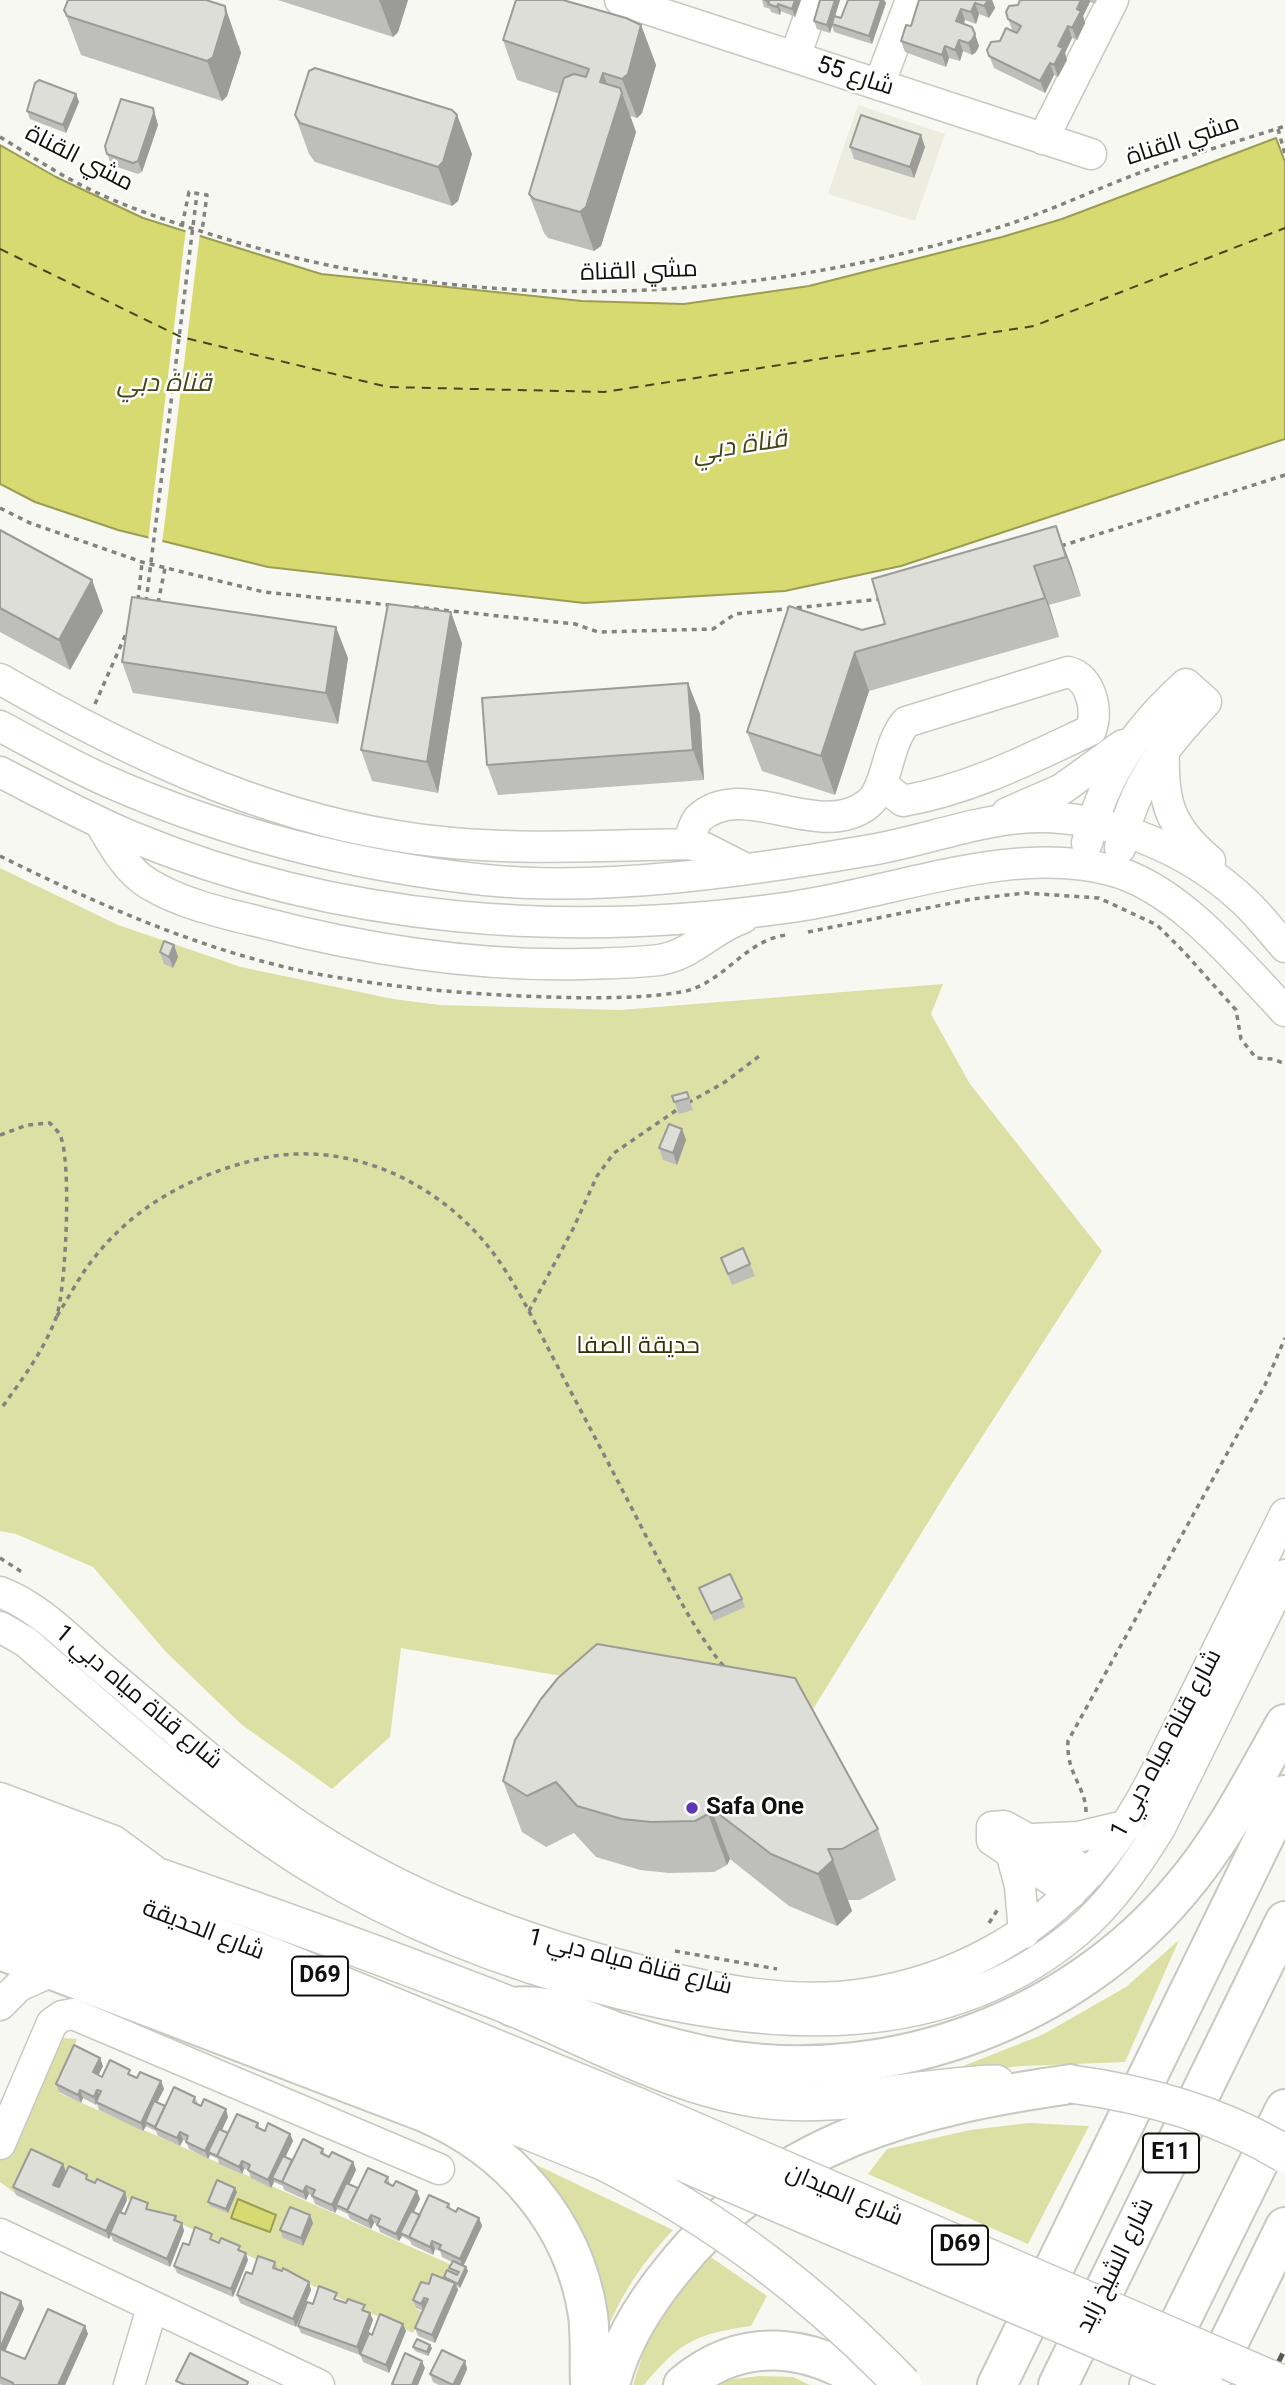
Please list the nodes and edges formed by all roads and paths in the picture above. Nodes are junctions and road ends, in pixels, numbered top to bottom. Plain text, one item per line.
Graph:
1 (816, 0) edge
2 (911, 0) edge
3 (1112, 0) edge
4 (640, 3) edge
5 (794, 57) junction
6 (878, 85) junction
7 (1285, 127) edge
8 (1278, 129) junction
9 (0, 137) edge
10 (1043, 139) junction
11 (1285, 153) edge
12 (1091, 154) dead end
13 (197, 194) junction
14 (182, 226) junction
15 (202, 232) junction
16 (1285, 475) edge
17 (0, 508) edge
18 (1058, 547) edge
19 (142, 562) junction
20 (165, 568) junction
21 (890, 598) edge
22 (400, 606) edge
23 (414, 607) edge
24 (136, 610) edge
25 (145, 611) edge
26 (156, 613) edge
27 (132, 621) edge
28 (0, 678) edge
29 (0, 726) edge
30 (85, 728) junction
31 (1134, 736) junction
32 (1164, 747) junction
33 (0, 772) edge
34 (881, 785) junction
35 (267, 802) junction
36 (100, 823) junction
37 (1092, 824) junction
38 (969, 828) junction
39 (1124, 831) junction
40 (688, 844) junction
41 (331, 857) junction
42 (1082, 864) junction
43 (744, 868) junction
44 (1115, 871) junction
45 (485, 880) junction
46 (266, 881) junction
47 (1244, 900) junction
48 (764, 911) junction
49 (1285, 947) edge
50 (1285, 1011) edge
51 (762, 1055) dead end
52 (0, 1135) edge
53 (529, 1312) junction
54 (57, 1316) junction
55 (1285, 1338) edge
56 (0, 1410) edge
57 (1285, 1514) edge
58 (0, 1558) edge
59 (26, 1575) dead end
60 (1285, 1575) edge
61 (0, 1592) edge
62 (0, 1627) edge
63 (734, 1678) edge
64 (1285, 1724) edge
65 (1285, 1795) edge
66 (0, 1798) edge
67 (0, 1824) edge
68 (1128, 1825) junction
69 (1078, 1837) junction
70 (1018, 1845) junction
71 (0, 1857) edge
72 (160, 1876) junction
73 (1081, 1883) junction
74 (0, 1891) edge
75 (1022, 1900) junction
76 (1285, 1921) edge
77 (988, 1925) dead end
78 (0, 1926) edge
79 (1024, 1933) junction
80 (0, 1950) edge
81 (666, 1950) dead end
82 (55, 1970) junction
83 (783, 1970) dead end
84 (0, 2005) edge
85 (513, 2007) junction
86 (1071, 2084) junction
87 (1285, 2109) edge
88 (621, 2135) junction
89 (0, 2144) edge
90 (1285, 2154) edge
91 (439, 2169) dead end
92 (1285, 2227) edge
93 (0, 2234) edge
94 (161, 2312) junction
95 (131, 2385) edge
96 (319, 2385) edge
97 (590, 2385) edge
98 (610, 2385) edge
99 (683, 2385) edge
100 (870, 2385) edge
101 (903, 2385) edge
102 (997, 2385) edge
103 (1058, 2385) edge
104 (1149, 2385) edge
105 (1206, 2385) edge
106 (1284, 2385) edge

1 - 5 street
2 - 6 street
3 - 10 street
4 - 5 street, شارع 55
5 - 6 street, شارع 55
6 - 10 street, شارع 55
7 - 8 path, مشي القناة
8 - 11 path
8 - 15 path, مشي القناة
9 - 14 path, مشي القناة
10 - 12 street, شارع 55
13 - 14 path
13 - 15 path
13 - 25 path, bridge
14 - 15 path, مشي القناة
16 - 18 path
17 - 19 path
19 - 20 path
19 - 24 path
20 - 22 path
20 - 26 path
21 - 23 path
27 - 30 path
28 - 30 street
29 - 41 street
30 - 35 street
31 - 32 street
31 - 37 street
31 - 38 street
32 - 39 street
32 - 47 street
33 - 36 street
34 - 34 street
34 - 40 street
35 - 40 street
35 - 41 street
36 - 46 street
36 - 48 street
37 - 38 street
37 - 39 street
37 - 42 street
38 - 43 street
39 - 44 street
39 - 47 street
40 - 43 street
41 - 45 street
42 - 44 street
42 - 48 street
43 - 45 street
44 - 50 street
45 - 46 street
46 - 48 street
47 - 49 street
51 - 53 path
52 - 54 path
53 - 54 path
53 - 63 path
54 - 56 path
55 - 69 path
57 - 68 street, شارع قناة مياه دبي 1
58 - 59 path
60 - 62 street, شارع قناة مياه دبي 1
61 - 79 street, شارع قناة مياه دبي 1
64 - 85 highway
65 - 102 highway
66 - 72 street
67 - 72 main road
68 - 69 street
68 - 73 street, شارع قناة مياه دبي 1
69 - 70 street
70 - 73 street
70 - 75 street
71 - 88 main road, شارع الحديقة / D69
72 - 85 main road
73 - 79 street, شارع قناة مياه دبي 1
74 - 88 main road, شارع الحديقة / D69
75 - 77 path
75 - 79 street
76 - 103 highway, شارع الشيخ زايد / E11
78 - 88 main road
80 - 82 highway
81 - 83 path
82 - 84 street
82 - 97 highway
85 - 86 main road
86 - 90 main road, bridge
86 - 98 highway
87 - 104 highway
88 - 101 main road, bridge
88 - 105 main road, شارع الميدان / D69, bridge
88 - 106 main road, شارع الميدان / D69, bridge
89 - 91 street
92 - 105 highway
93 - 94 street
94 - 95 street
94 - 96 street
99 - 100 highway

